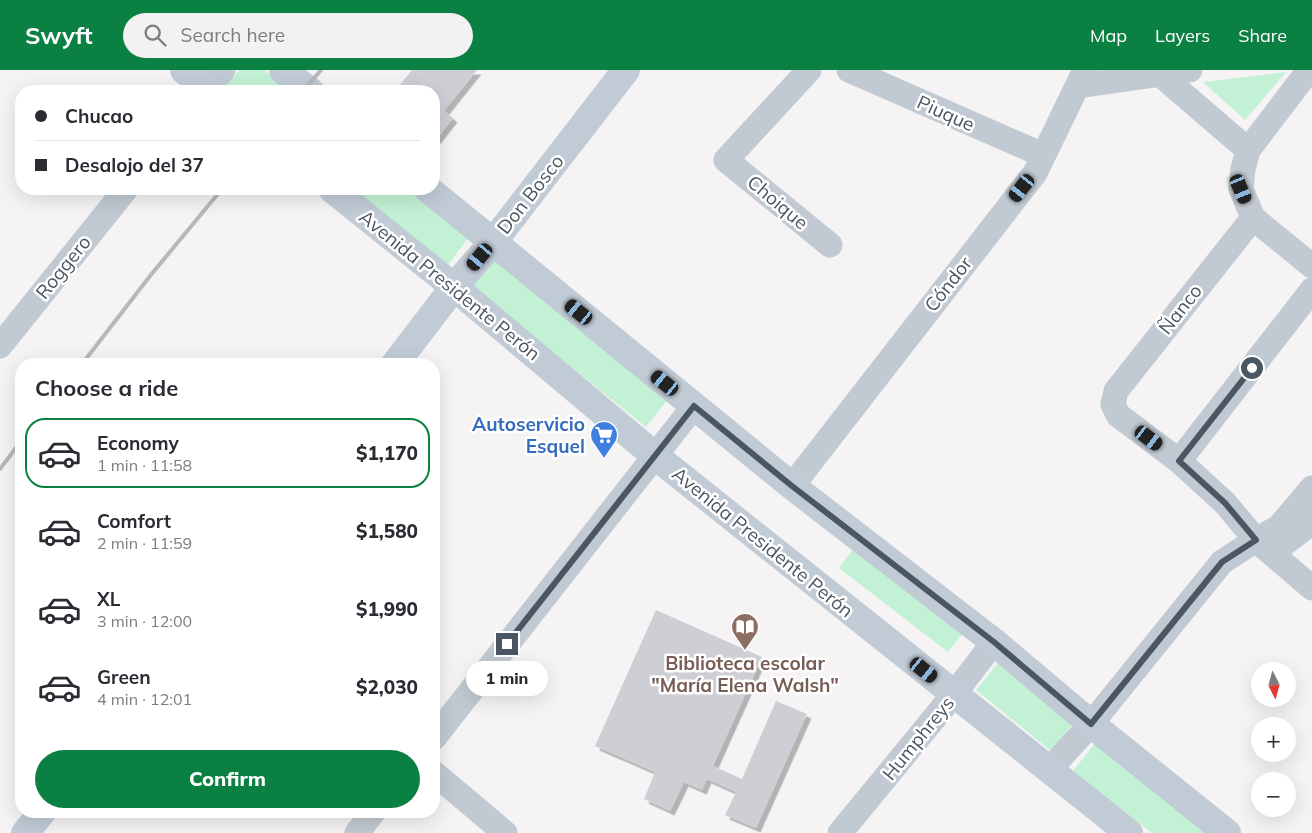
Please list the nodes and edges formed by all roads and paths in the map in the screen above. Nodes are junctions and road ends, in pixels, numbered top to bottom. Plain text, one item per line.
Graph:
1 (184, 70) edge
2 (283, 70) edge
3 (626, 70) edge
4 (809, 70) edge
5 (849, 70) edge
6 (1190, 70) edge
7 (1309, 70) edge
8 (1159, 72) edge
9 (1082, 78) edge
10 (211, 85) edge
11 (302, 85) edge
12 (1248, 150) junction
13 (1043, 155) junction
14 (121, 195) edge
15 (339, 195) edge
16 (435, 195) edge
17 (1253, 218) junction
18 (493, 242) junction
19 (830, 245) dead end
20 (1312, 266) edge
21 (454, 287) junction
22 (1312, 290) edge
23 (0, 346) edge
24 (400, 358) edge
25 (694, 406) junction
26 (654, 455) junction
27 (1179, 461) junction
28 (792, 486) junction
29 (1312, 488) edge
30 (1312, 520) edge
31 (1264, 546) junction
32 (1312, 588) edge
33 (994, 642) junction
34 (954, 694) junction
35 (1091, 724) junction
36 (440, 730) edge
37 (1049, 770) junction
38 (440, 778) edge
39 (38, 818) edge
40 (369, 818) edge
41 (26, 833) edge
42 (357, 833) edge
43 (505, 833) edge
44 (840, 833) edge
45 (1129, 833) edge
46 (1227, 833) edge

1 - 10 street
2 - 11 street
3 - 18 street, Don Bosco
4 - 19 street, Choique
5 - 13 street, Piuque
6 - 8 street
7 - 12 street
8 - 9 street
8 - 12 street
9 - 13 street, Cóndor
12 - 17 street
13 - 28 street, Cóndor
14 - 23 street, Roggero
15 - 21 street, Avenida Presidente Perón
16 - 18 street
17 - 20 street
17 - 27 street, Ñanco
18 - 21 street, Don Bosco
18 - 25 street
21 - 24 street, Don Bosco
21 - 26 street, Avenida Presidente Perón
22 - 27 street
25 - 26 street
25 - 28 street
26 - 34 street, Avenida Presidente Perón
26 - 36 street
27 - 31 street
28 - 33 street
29 - 31 street
30 - 31 street
31 - 32 street
31 - 35 street
33 - 34 street, Humphreys
33 - 35 street
34 - 37 street, Avenida Presidente Perón
34 - 44 street, Humphreys
35 - 37 street
35 - 46 street
37 - 45 street, Avenida Presidente Perón
38 - 43 street
39 - 41 street
40 - 42 street

